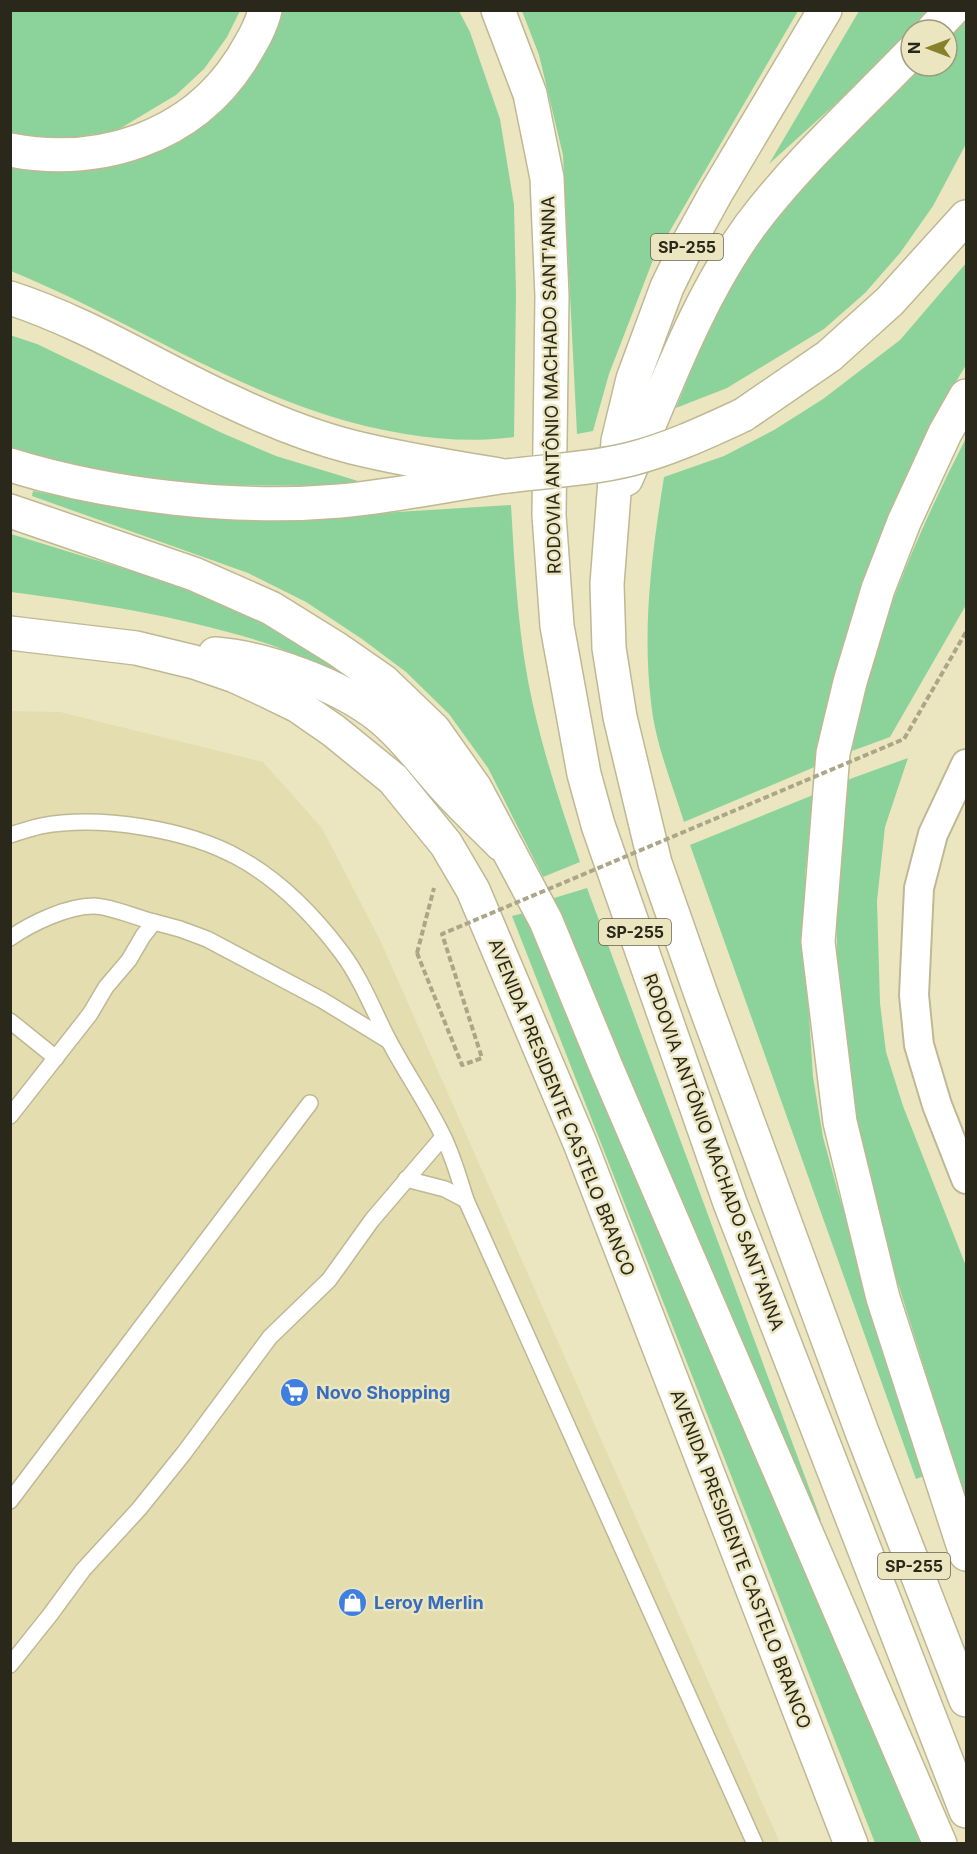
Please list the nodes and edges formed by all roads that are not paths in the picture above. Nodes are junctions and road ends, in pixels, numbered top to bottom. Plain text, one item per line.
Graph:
1 (266, 10) edge
2 (498, 10) edge
3 (825, 10) edge
4 (899, 65) edge
5 (10, 150) edge
6 (966, 217) edge
7 (10, 298) edge
8 (966, 396) edge
9 (10, 465) edge
10 (507, 476) junction
11 (614, 508) junction
12 (10, 511) edge
13 (10, 633) edge
14 (136, 648) junction
15 (966, 764) edge
16 (10, 835) edge
17 (509, 852) junction
18 (154, 922) junction
19 (10, 938) edge
20 (10, 1021) edge
21 (389, 1041) junction
22 (57, 1058) junction
23 (310, 1103) dead end
24 (10, 1116) edge
25 (444, 1137) junction
26 (406, 1179) junction
27 (966, 1179) edge
28 (466, 1200) junction
29 (10, 1501) edge
30 (966, 1554) edge
31 (10, 1665) edge
32 (966, 1700) edge
33 (966, 1811) edge
34 (755, 1844) edge
35 (851, 1844) edge
36 (940, 1844) edge

1 - 5 main road
2 - 33 main road, RODOVIA ANTÔNIO MACHADO SANT'ANNA / SP-255
3 - 11 main road, SP-255
4 - 11 main road
6 - 10 main road, bridge
7 - 10 main road
8 - 30 main road
9 - 10 main road
11 - 32 main road, SP-255
12 - 17 main road
13 - 14 main road, AVENIDA PRESIDENTE CASTELO BRANCO
14 - 17 main road
14 - 35 main road, AVENIDA PRESIDENTE CASTELO BRANCO
15 - 27 street
16 - 21 lane
17 - 36 main road
18 - 19 lane
18 - 21 lane
18 - 22 lane
20 - 22 lane
21 - 25 lane
22 - 24 lane
23 - 29 lane
25 - 26 lane
25 - 28 lane
26 - 28 lane
26 - 31 lane
28 - 34 lane

